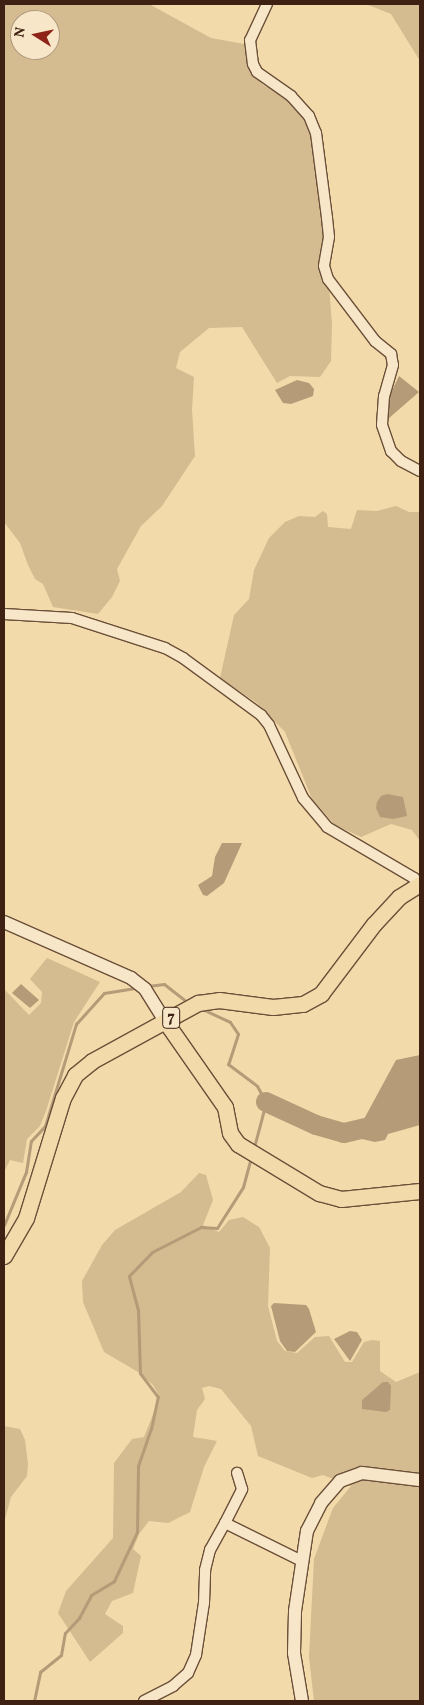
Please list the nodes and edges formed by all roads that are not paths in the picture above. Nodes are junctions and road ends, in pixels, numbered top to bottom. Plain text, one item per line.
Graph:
1 (267, 4) edge
2 (420, 471) edge
3 (4, 614) edge
4 (420, 884) edge
5 (4, 922) edge
6 (165, 1021) junction
7 (420, 1191) edge
8 (4, 1256) edge
9 (237, 1472) dead end
10 (420, 1480) edge
11 (225, 1523) junction
12 (300, 1560) junction
13 (144, 1701) edge
14 (302, 1701) edge

1 - 2 street
3 - 4 street
4 - 6 main road, 7
5 - 6 street
6 - 7 main road, 7
6 - 8 main road, 7
9 - 11 street
10 - 12 street
11 - 12 street
11 - 13 street
12 - 14 street

